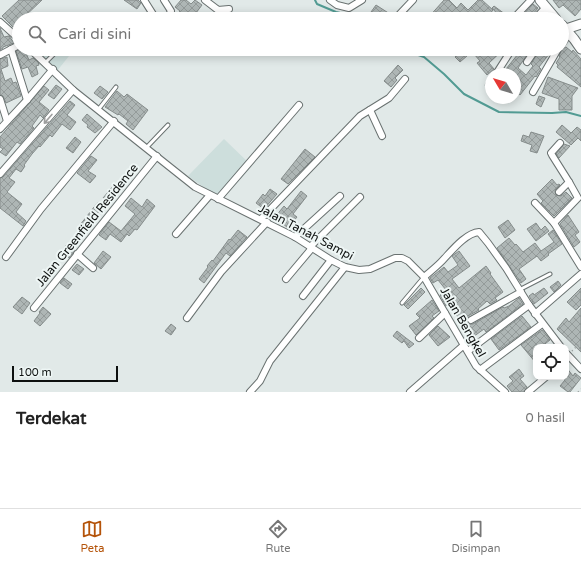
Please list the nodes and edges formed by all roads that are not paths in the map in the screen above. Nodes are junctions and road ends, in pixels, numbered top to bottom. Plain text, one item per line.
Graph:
1 (144, 0) edge
2 (164, 0) edge
3 (205, 0) edge
4 (330, 0) edge
5 (362, 0) edge
6 (412, 0) edge
7 (531, 0) edge
8 (543, 3) edge
9 (229, 9) dead end
10 (152, 12) edge
11 (170, 12) edge
12 (401, 12) edge
13 (520, 12) edge
14 (538, 12) edge
15 (550, 12) edge
16 (1, 24) edge
17 (581, 24) edge
18 (581, 27) edge
19 (569, 31) edge
20 (569, 32) edge
21 (12, 33) edge
22 (569, 33) edge
23 (11, 49) joint
24 (581, 49) edge
25 (12, 52) edge
26 (0, 54) edge
27 (13, 56) edge
28 (38, 56) edge
29 (52, 56) edge
30 (508, 56) edge
31 (531, 56) edge
32 (554, 56) edge
33 (527, 62) dead end
34 (45, 63) junction
35 (500, 68) edge
36 (53, 70) junction
37 (405, 79) dead end
38 (116, 87) dead end
39 (73, 90) junction
40 (533, 92) dead end
41 (0, 99) edge
42 (27, 100) junction
43 (299, 105) dead end
44 (98, 110) junction
45 (370, 110) junction
46 (7, 121) junction
47 (114, 121) junction
48 (168, 125) dead end
49 (0, 129) edge
50 (382, 136) dead end
51 (560, 143) dead end
52 (147, 148) junction
53 (157, 156) junction
54 (0, 174) edge
55 (570, 182) junction
56 (559, 192) dead end
57 (210, 195) junction
58 (340, 196) dead end
59 (360, 197) dead end
60 (218, 199) junction
61 (535, 203) dead end
62 (260, 219) junction
63 (267, 222) junction
64 (554, 223) junction
65 (176, 234) dead end
66 (296, 237) junction
67 (311, 247) junction
68 (77, 254) junction
69 (6, 257) dead end
70 (331, 260) junction
71 (345, 267) junction
72 (581, 267) edge
73 (93, 268) dead end
74 (550, 274) dead end
75 (424, 277) junction
76 (286, 279) dead end
77 (579, 279) edge
78 (520, 291) junction
79 (303, 296) dead end
80 (402, 303) dead end
81 (529, 306) junction
82 (34, 308) dead end
83 (445, 313) junction
84 (535, 314) junction
85 (187, 318) dead end
86 (471, 320) dead end
87 (542, 324) junction
88 (419, 338) dead end
89 (559, 344) edge
90 (464, 345) junction
91 (468, 351) junction
92 (569, 357) edge
93 (581, 369) edge
94 (480, 370) junction
95 (542, 380) edge
96 (250, 392) edge
97 (410, 392) edge
98 (505, 392) edge
99 (528, 392) edge

1 - 10 street
2 - 11 street
3 - 9 street
4 - 5 street
6 - 12 street
7 - 13 street
8 - 14 street
8 - 15 street
16 - 21 street
17 - 19 street
18 - 20 street
22 - 24 street
23 - 25 street
23 - 26 street
27 - 42 street
28 - 34 street, Jalan Tanah Sampi
29 - 34 lane
30 - 35 street
31 - 33 street
32 - 40 street
34 - 36 street, Jalan Tanah Sampi
36 - 39 street, Jalan Tanah Sampi
36 - 42 street
37 - 45 street
38 - 44 lane
39 - 44 street, Jalan Tanah Sampi
39 -> 54 street
41 - 46 street
42 - 46 street
43 - 60 street
44 - 47 street, Jalan Tanah Sampi
45 - 50 street
45 - 62 street
46 - 49 street
47 - 52 street, Jalan Tanah Sampi
47 - 69 street
48 - 52 lane
51 - 55 street
52 - 53 street, Jalan Tanah Sampi
53 - 57 street, Jalan Tanah Sampi
53 - 68 street, Jalan Greenfield Residence
55 - 56 street
55 - 64 street
57 - 60 street, Jalan Tanah Sampi
57 - 65 street
58 - 66 street
59 - 67 street
60 - 62 street, Jalan Tanah Sampi
61 - 64 street
62 - 63 street, Jalan Tanah Sampi
63 - 66 street, Jalan Tanah Sampi
63 - 85 street
64 - 72 street
66 - 67 street, Jalan Tanah Sampi
67 - 70 street, Jalan Tanah Sampi
67 - 76 street
68 - 73 street
68 - 82 street, Jalan Greenfield Residence
70 - 71 street, Jalan Tanah Sampi
70 - 79 street
71 - 75 street, Jalan Tanah Sampi
71 - 96 street
74 - 78 lane
75 - 78 street
75 - 80 lane
75 - 83 street, Jalan Bengkel
77 - 84 street
78 - 81 street
78 - 86 street
81 - 84 street
81 - 91 street
83 - 88 street
83 - 90 street, Jalan Bengkel
84 - 87 street
87 - 89 street
87 - 94 street
90 - 91 street, Jalan Bengkel
90 - 97 street
91 - 94 street, Jalan Bengkel
92 - 93 street
94 - 98 street, Jalan Bengkel
95 - 99 street

